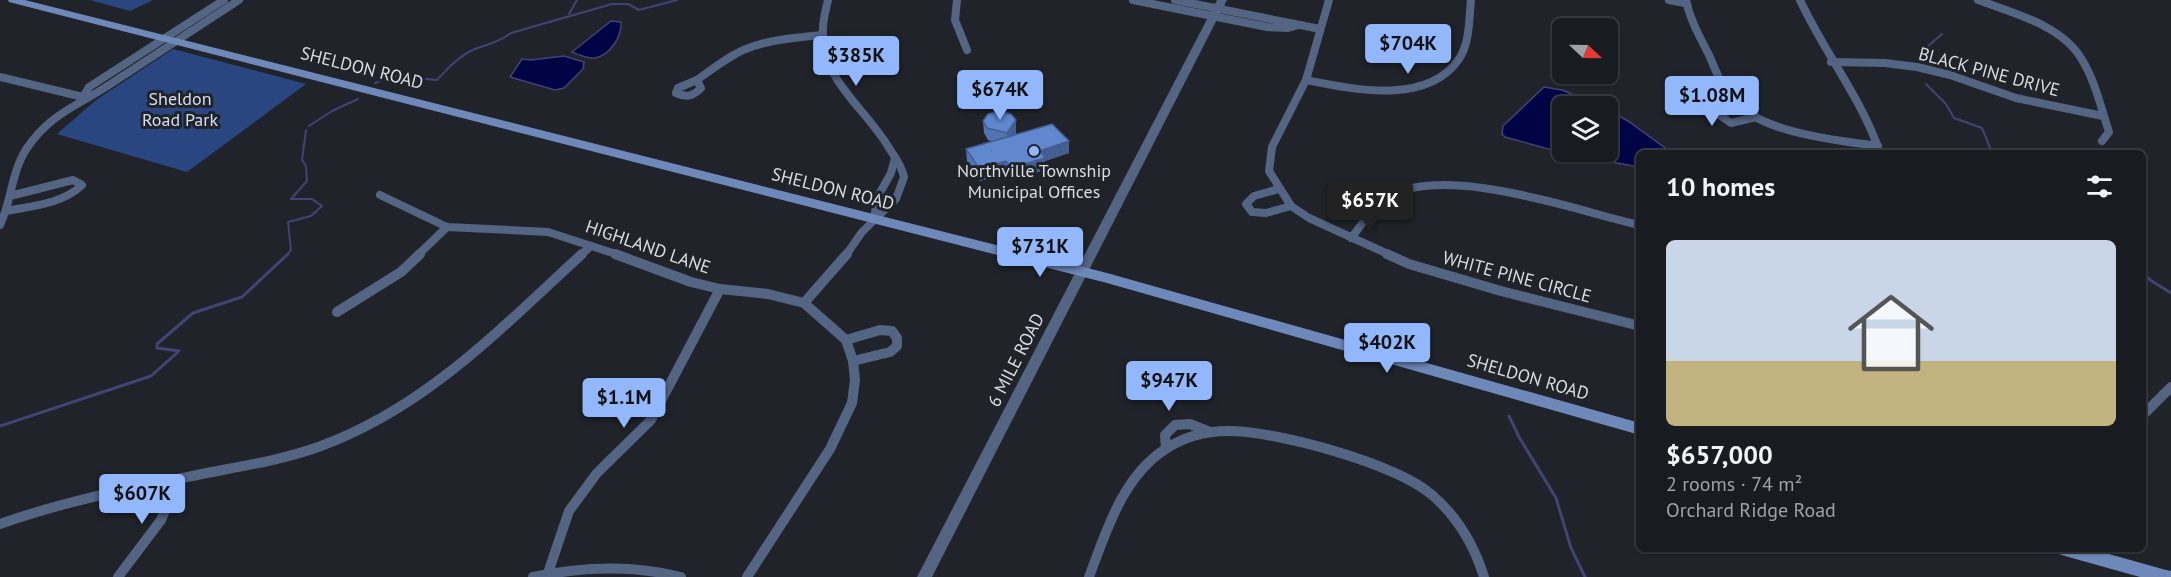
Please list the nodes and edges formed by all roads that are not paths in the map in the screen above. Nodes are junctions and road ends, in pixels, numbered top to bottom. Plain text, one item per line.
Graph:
1 (13, 0) edge
2 (224, 0) edge
3 (239, 0) edge
4 (828, 0) edge
5 (957, 0) edge
6 (1134, 0) edge
7 (1175, 0) edge
8 (1329, 0) edge
9 (1471, 0) edge
10 (1670, 0) edge
11 (1800, 0) edge
12 (1978, 0) edge
13 (1686, 2) edge
14 (1218, 8) edge
15 (1320, 29) junction
16 (822, 36) junction
17 (170, 40) junction
18 (967, 50) dead end
19 (1831, 62) junction
20 (0, 77) edge
21 (697, 80) dead end
22 (1306, 80) junction
23 (83, 97) junction
24 (1737, 105) junction
25 (2103, 116) junction
26 (1756, 117) junction
27 (2102, 141) dead end
28 (1880, 150) edge
29 (895, 158) junction
30 (1279, 189) junction
31 (380, 195) dead end
32 (10, 196) junction
33 (1291, 206) junction
34 (6, 212) junction
35 (874, 220) junction
36 (1636, 224) edge
37 (0, 225) edge
38 (447, 227) junction
39 (1351, 238) junction
40 (591, 246) junction
41 (1082, 273) junction
42 (720, 289) junction
43 (804, 303) junction
44 (337, 312) dead end
45 (1636, 325) edge
46 (846, 340) junction
47 (854, 361) junction
48 (2171, 387) edge
49 (2146, 412) edge
50 (1636, 428) edge
51 (1210, 432) junction
52 (1166, 448) junction
53 (178, 480) junction
54 (0, 524) edge
55 (2076, 552) edge
56 (548, 573) junction
57 (117, 577) edge
58 (533, 577) edge
59 (681, 577) edge
60 (747, 577) edge
61 (924, 577) edge
62 (1089, 577) edge
63 (1484, 577) edge
64 (2166, 577) edge

1 - 17 main road, SHELDON ROAD
2 - 17 street
3 - 17 street
4 - 16 street
5 - 18 street
6 - 14 street
7 - 14 street
8 - 15 street, WHITE PINE CIRCLE
9 - 22 street
10 - 13 street
11 - 19 street
12 - 25 street
13 - 24 street
14 - 15 street
14 - 41 street, 6 MILE ROAD
15 - 22 street, WHITE PINE CIRCLE
16 - 21 street
16 - 29 street
17 - 23 street
17 - 23 street
17 - 35 main road, SHELDON ROAD
19 - 25 street, BLACK PINE DRIVE
19 - 28 street
20 - 23 street
22 - 30 street, WHITE PINE CIRCLE
23 - 32 street
24 - 26 street
24 - 26 street
25 - 27 street
26 - 28 street
29 - 35 street
29 - 35 street
30 - 33 street, WHITE PINE CIRCLE
30 - 33 street
31 - 38 street, HIGHLAND LANE
32 - 34 street
32 - 34 street
33 - 39 street, WHITE PINE CIRCLE
34 - 37 street
35 - 41 main road, SHELDON ROAD
35 - 43 street
36 - 39 street
38 - 40 street, HIGHLAND LANE
38 - 44 street
39 - 45 street, WHITE PINE CIRCLE
40 - 42 street, HIGHLAND LANE
40 - 53 street
41 - 50 main road, SHELDON ROAD
41 - 61 street, 6 MILE ROAD
42 - 43 street, HIGHLAND LANE
42 - 56 street
43 - 46 street, HIGHLAND LANE
46 - 47 street, HIGHLAND LANE
46 - 47 street
47 - 60 street, HIGHLAND LANE
48 - 49 street
51 - 52 street
51 - 52 street
51 - 63 street
52 - 62 street
53 - 54 street
53 - 57 street
55 - 64 main road
56 - 58 street
56 - 59 street

